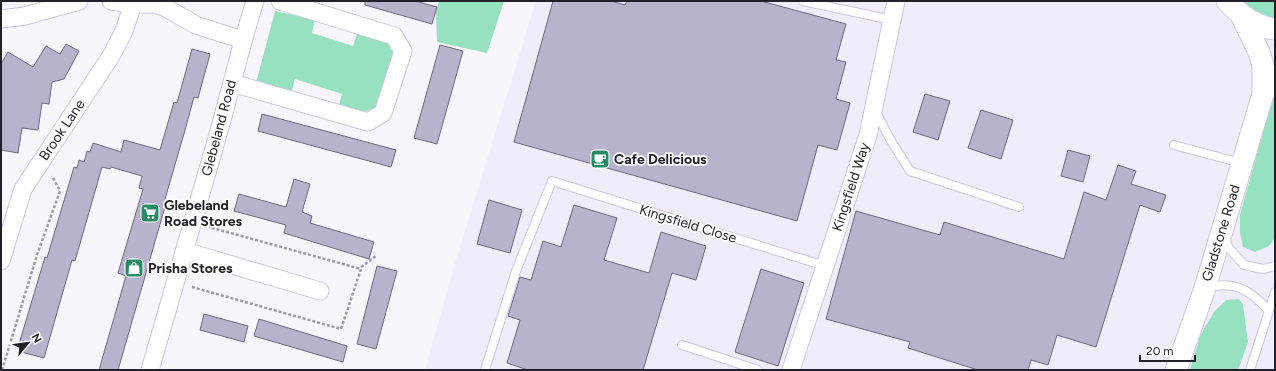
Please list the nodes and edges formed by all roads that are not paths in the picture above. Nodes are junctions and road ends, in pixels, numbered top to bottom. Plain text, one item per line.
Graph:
1 (79, 1) edge
2 (111, 1) edge
3 (255, 1) edge
4 (280, 1) edge
5 (803, 1) edge
6 (896, 1) edge
7 (133, 2) edge
8 (1230, 5) edge
9 (1, 19) edge
10 (892, 20) junction
11 (1275, 29) edge
12 (242, 40) junction
13 (1275, 75) edge
14 (232, 83) junction
15 (1263, 94) junction
16 (874, 108) junction
17 (1174, 145) dead end
18 (1242, 163) junction
19 (1019, 207) dead end
20 (1222, 230) junction
21 (185, 250) junction
22 (1, 261) edge
23 (824, 266) junction
24 (1275, 266) edge
25 (1205, 288) junction
26 (320, 291) dead end
27 (1275, 292) edge
28 (1269, 312) junction
29 (682, 345) dead end
30 (150, 370) edge
31 (484, 370) edge
32 (758, 370) edge
33 (791, 370) edge
34 (1176, 370) edge
35 (1250, 370) edge

1 - 9 street
2 - 7 street
3 - 12 street, Glebeland Road
4 - 14 street
5 - 10 lane
6 - 10 street, Kingsfield Way
7 - 12 street
7 - 22 street, Brook Lane
8 - 11 street
8 - 15 street, Gladstone Road
10 - 16 street, Kingsfield Way
12 - 14 street, Glebeland Road
13 - 15 street, Gladstone Road
14 - 21 street, Glebeland Road
15 - 18 street, Gladstone Road
16 - 19 lane
16 - 23 street, Kingsfield Way
17 - 18 lane
18 - 20 street, Gladstone Road
20 - 24 lane
20 - 25 street, Gladstone Road
21 - 26 street
21 - 30 street, Glebeland Road
23 - 31 lane, Kingsfield Close
23 - 33 street, Kingsfield Way
25 - 28 lane
25 - 34 street, Gladstone Road
27 - 28 lane
28 - 35 lane
29 - 32 lane

